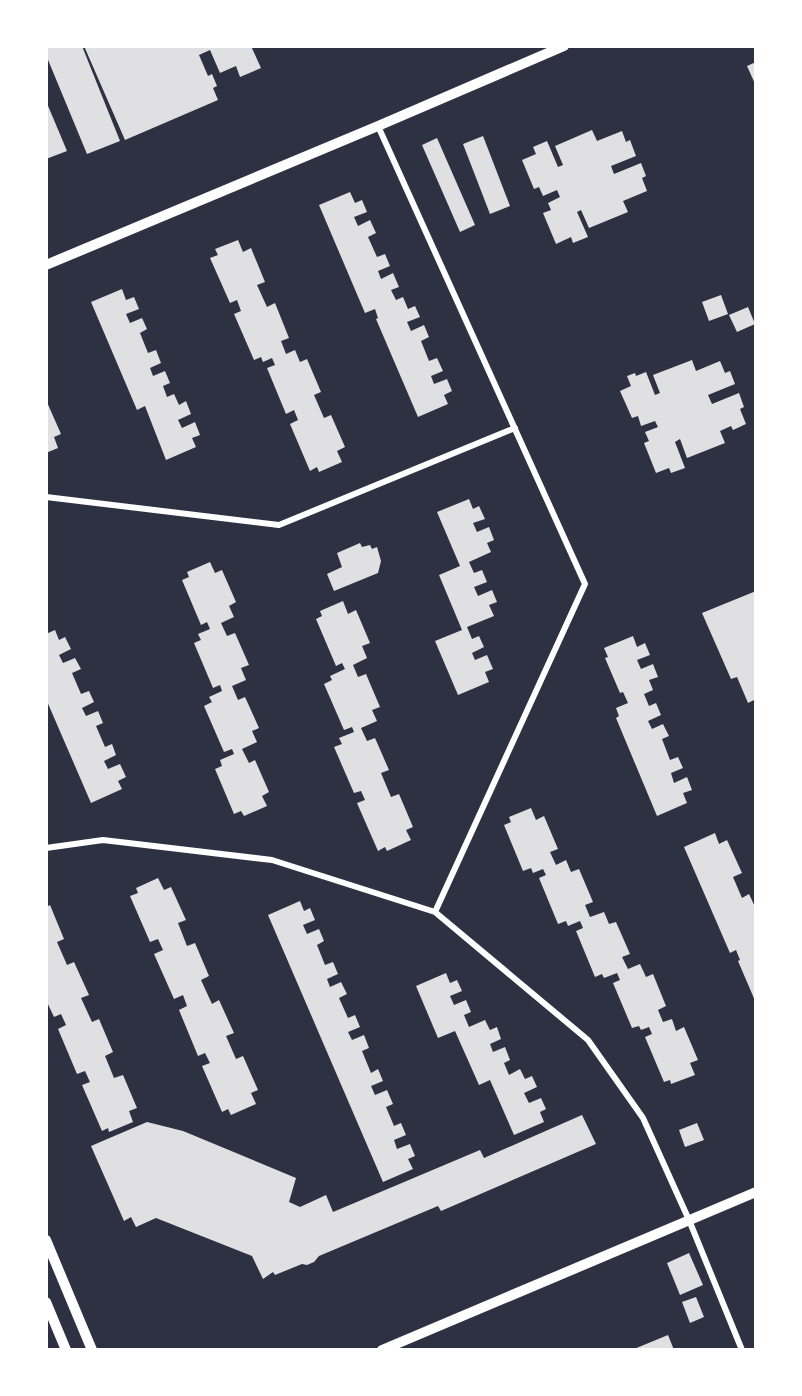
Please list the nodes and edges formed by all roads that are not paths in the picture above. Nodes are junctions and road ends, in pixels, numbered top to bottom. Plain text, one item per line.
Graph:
1 (564, 46) edge
2 (378, 126) junction
3 (46, 264) edge
4 (515, 428) junction
5 (46, 497) edge
6 (46, 848) edge
7 (435, 912) junction
8 (756, 1192) edge
9 (689, 1220) junction
10 (46, 1240) edge
11 (46, 1302) edge
12 (66, 1350) edge
13 (92, 1350) edge
14 (382, 1350) edge
15 (742, 1350) edge

1 - 2 street
2 - 3 street
2 - 4 street
4 - 5 street
4 - 7 street
6 - 7 street
7 - 9 street
8 - 9 street
9 - 14 street
9 - 15 street
10 - 13 street
11 - 12 street

